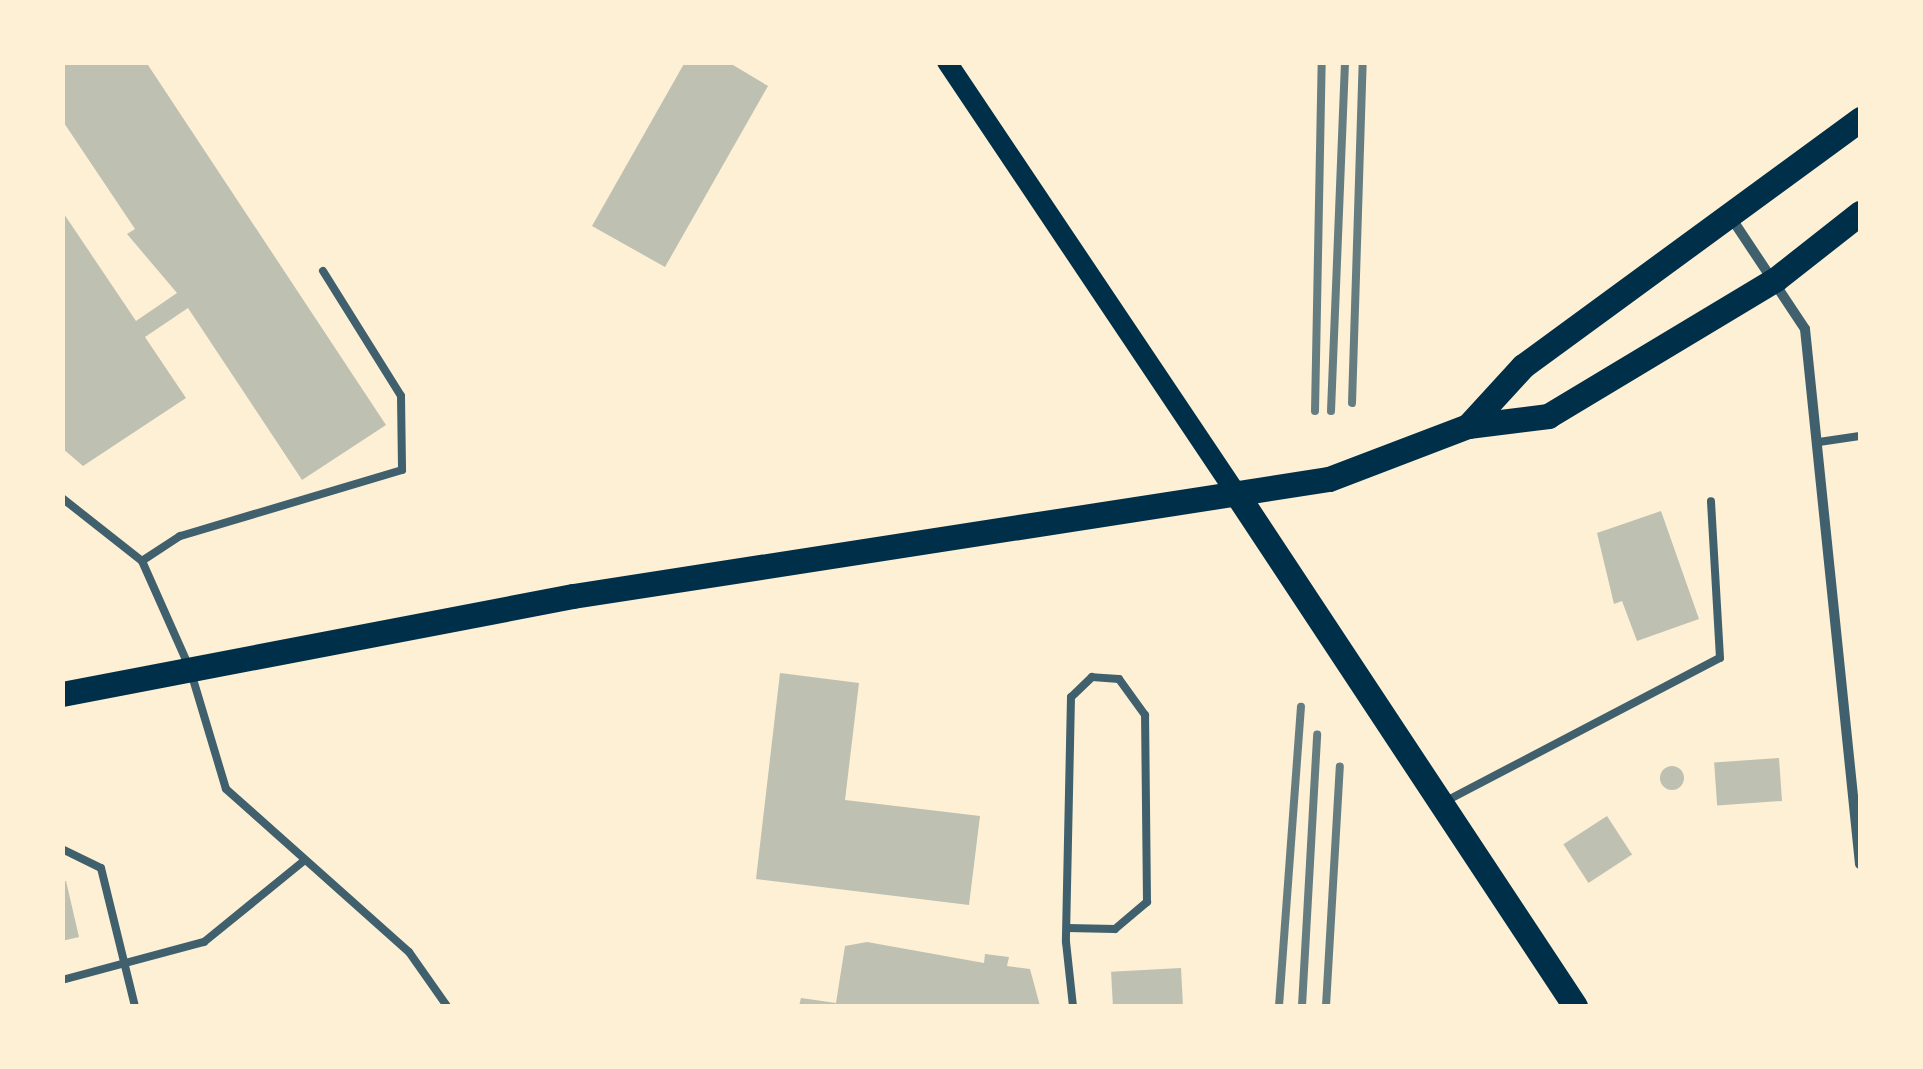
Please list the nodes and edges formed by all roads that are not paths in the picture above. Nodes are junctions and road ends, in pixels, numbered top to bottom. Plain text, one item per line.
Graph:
1 (947, 62) edge
2 (1860, 120) edge
3 (1860, 213) edge
4 (1732, 219) junction
5 (323, 271) dead end
6 (1776, 279) junction
7 (1468, 426) junction
8 (1860, 436) edge
9 (1818, 442) junction
10 (1238, 496) junction
11 (62, 498) edge
12 (1710, 502) dead end
13 (142, 561) junction
14 (190, 669) junction
15 (62, 694) edge
16 (1442, 803) junction
17 (62, 849) edge
18 (306, 860) junction
19 (1860, 864) edge
20 (1066, 928) junction
21 (124, 964) junction
22 (62, 980) edge
23 (135, 1006) edge
24 (447, 1006) edge
25 (1074, 1006) edge
26 (1575, 1006) edge

1 - 10 main road
2 - 4 main road
3 - 6 main road
4 - 6 street
4 - 7 main road
5 - 13 lane
6 - 7 main road
6 - 9 street
7 - 10 main road
8 - 9 lane
9 - 19 street
10 - 14 main road
10 - 16 main road
11 - 13 lane
12 - 16 lane
13 - 14 lane
14 - 15 main road
14 - 18 lane
16 - 26 main road
17 - 21 lane
18 - 21 lane
18 - 24 lane
20 - 20 lane
20 - 25 lane
21 - 22 lane
21 - 23 lane

